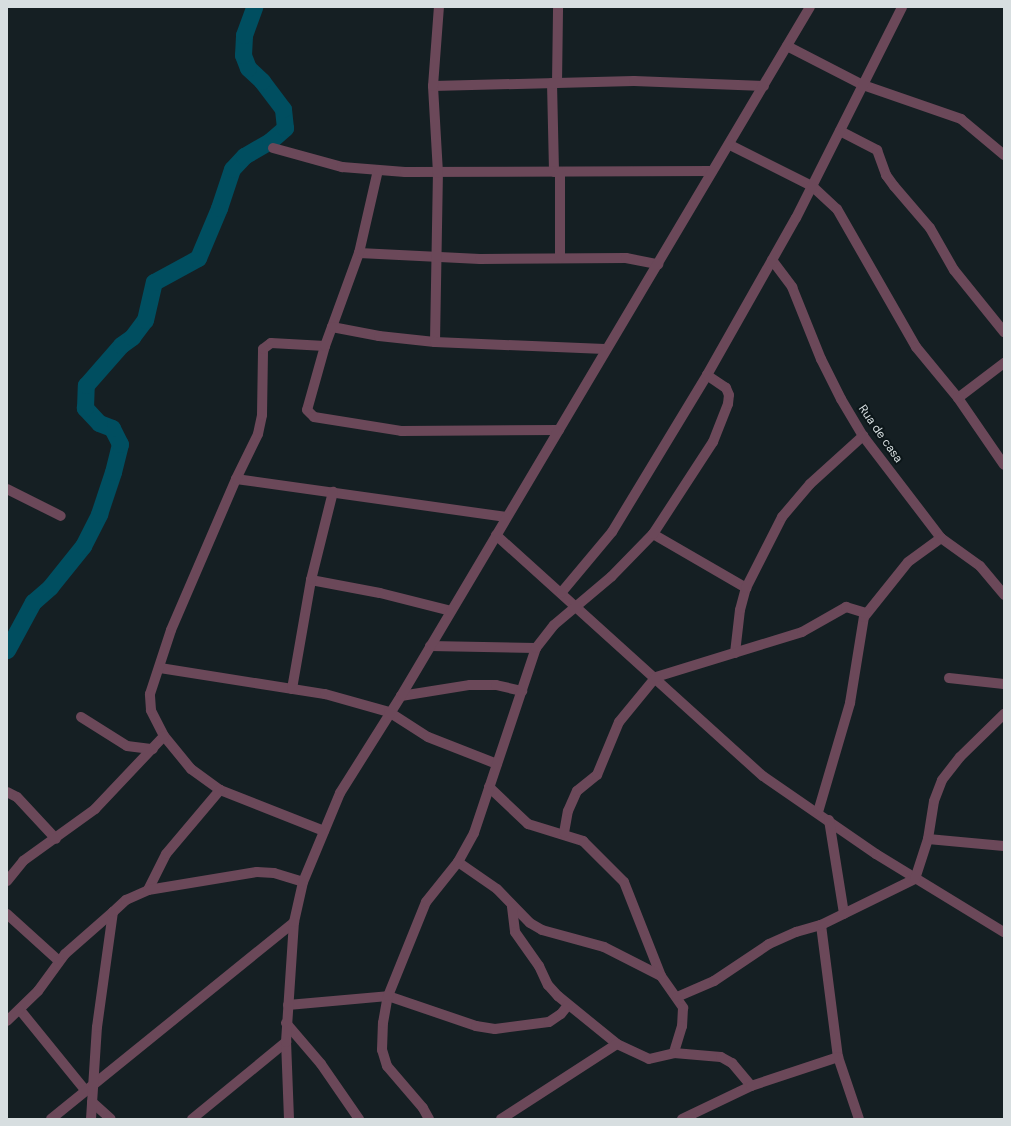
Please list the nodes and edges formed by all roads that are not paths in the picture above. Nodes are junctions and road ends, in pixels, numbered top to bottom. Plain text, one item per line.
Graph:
1 (439, 7) edge
2 (558, 7) edge
3 (810, 7) edge
4 (902, 7) edge
5 (787, 46) junction
6 (555, 83) junction
7 (863, 85) junction
8 (433, 86) junction
9 (764, 86) junction
10 (840, 131) junction
11 (730, 145) junction
12 (273, 148) dead end
13 (1004, 154) edge
14 (378, 170) junction
15 (557, 172) junction
16 (712, 172) junction
17 (438, 173) junction
18 (812, 186) junction
19 (359, 253) junction
20 (437, 257) junction
21 (560, 258) junction
22 (772, 260) junction
23 (658, 264) junction
24 (332, 327) junction
25 (1004, 332) edge
26 (435, 342) junction
27 (325, 346) junction
28 (605, 350) junction
29 (1004, 363) edge
30 (707, 375) junction
31 (958, 398) junction
32 (559, 430) junction
33 (863, 436) junction
34 (1004, 465) edge
35 (236, 478) junction
36 (7, 489) edge
37 (333, 492) junction
38 (61, 516) dead end
39 (506, 517) junction
40 (653, 534) junction
41 (496, 535) junction
42 (940, 538) junction
43 (311, 580) junction
44 (746, 588) junction
45 (560, 593) junction
46 (1004, 595) edge
47 (575, 606) junction
48 (452, 610) junction
49 (866, 613) junction
50 (430, 646) junction
51 (536, 648) junction
52 (735, 653) junction
53 (160, 668) junction
54 (656, 677) junction
55 (948, 678) dead end
56 (1004, 684) edge
57 (292, 689) junction
58 (522, 691) junction
59 (401, 696) junction
60 (389, 712) junction
61 (1004, 714) edge
62 (81, 717) dead end
63 (164, 736) junction
64 (153, 749) junction
65 (497, 764) junction
66 (489, 787) junction
67 (220, 790) junction
68 (7, 792) edge
69 (818, 812) junction
70 (830, 820) junction
71 (324, 831) junction
72 (564, 833) junction
73 (56, 839) junction
74 (928, 839) junction
75 (1004, 846) edge
76 (458, 862) junction
77 (915, 878) junction
78 (7, 880) edge
79 (303, 882) junction
80 (148, 890) junction
81 (512, 907) junction
82 (112, 912) junction
83 (7, 914) edge
84 (844, 914) junction
85 (294, 922) junction
86 (821, 926) junction
87 (1004, 932) edge
88 (59, 960) junction
89 (661, 976) junction
90 (388, 996) junction
91 (677, 998) junction
92 (288, 1005) junction
93 (568, 1005) junction
94 (20, 1010) junction
95 (7, 1021) edge
96 (286, 1023) junction
97 (286, 1042) junction
98 (617, 1044) junction
99 (674, 1053) junction
100 (838, 1056) junction
101 (93, 1083) junction
102 (751, 1086) junction
103 (85, 1090) junction
104 (92, 1102) junction
105 (51, 1119) edge
106 (91, 1119) edge
107 (111, 1119) edge
108 (192, 1119) edge
109 (289, 1119) edge
110 (359, 1119) edge
111 (429, 1119) edge
112 (501, 1119) edge
113 (682, 1119) edge
114 (859, 1119) edge

1 - 8 street
2 - 6 street
3 - 5 street
4 - 7 street
5 - 7 street
5 - 9 street
6 - 8 street
6 - 9 street
6 - 15 street
7 - 10 street
7 - 13 street
8 - 17 street
9 - 11 street
10 - 18 street
10 - 25 street
11 - 16 street
11 - 18 street
12 - 14 street
14 - 17 street
14 - 19 street
15 - 16 street
15 - 17 street
15 - 21 street
16 - 23 street
17 - 20 street
18 - 22 street
18 - 31 street
19 - 20 street
19 - 24 street
20 - 21 street
20 - 26 street
21 - 23 street
22 - 30 street
22 - 33 street, Rua de casa
23 - 28 street
24 - 26 street
24 - 27 street
26 - 28 street
27 - 32 street
27 - 35 street
28 - 32 street
29 - 31 street
30 - 40 street
30 - 45 street
31 - 34 street
32 - 39 street
33 - 42 street, Rua de casa
33 - 44 street
35 - 37 street
35 - 53 street
36 - 38 street
37 - 39 street
37 - 43 street
39 - 41 street
40 - 44 street
40 - 47 street
41 - 45 street
41 - 48 street
42 - 46 street, Rua de casa
42 - 49 street
43 - 48 street
43 - 57 street
44 - 52 street
45 - 47 street
47 - 51 street
47 - 54 street
48 - 50 street
49 - 52 street
49 - 69 street
50 - 51 street
50 - 59 street
51 - 58 street
52 - 54 street
53 - 57 street
53 - 63 street
54 - 69 street
54 - 72 street
55 - 56 street
57 - 60 street
58 - 59 street
58 - 65 street
59 - 60 street
60 - 65 street
60 - 71 street
61 - 74 street
62 - 64 street
63 - 64 street
63 - 67 street
64 - 73 street
65 - 66 street
66 - 72 street
66 - 76 street
67 - 71 street
67 - 80 street
68 - 73 street
69 - 70 street
70 - 77 street
70 - 84 street
71 - 79 street
72 - 89 street
73 - 78 street
74 - 75 street
74 - 77 street
76 - 81 street
76 - 90 street
77 - 84 street
77 - 87 street
79 - 80 street
79 - 85 street
80 - 82 street
81 - 89 street
81 - 93 street
82 - 88 street
82 - 101 street
83 - 88 street
84 - 86 street
85 - 92 street
85 - 101 street
86 - 91 street
86 - 100 street
88 - 94 street
89 - 91 street
90 - 92 street
90 - 93 street
90 - 111 street
91 - 99 street
92 - 96 street
93 - 98 street
94 - 95 street
94 - 103 street
96 - 97 street
96 - 110 street
97 - 108 street
97 - 109 street
98 - 99 street
98 - 112 street
99 - 102 street
100 - 102 street
100 - 114 street
101 - 103 street
101 - 104 street
102 - 113 street
103 - 105 street
104 - 106 street
104 - 107 street

